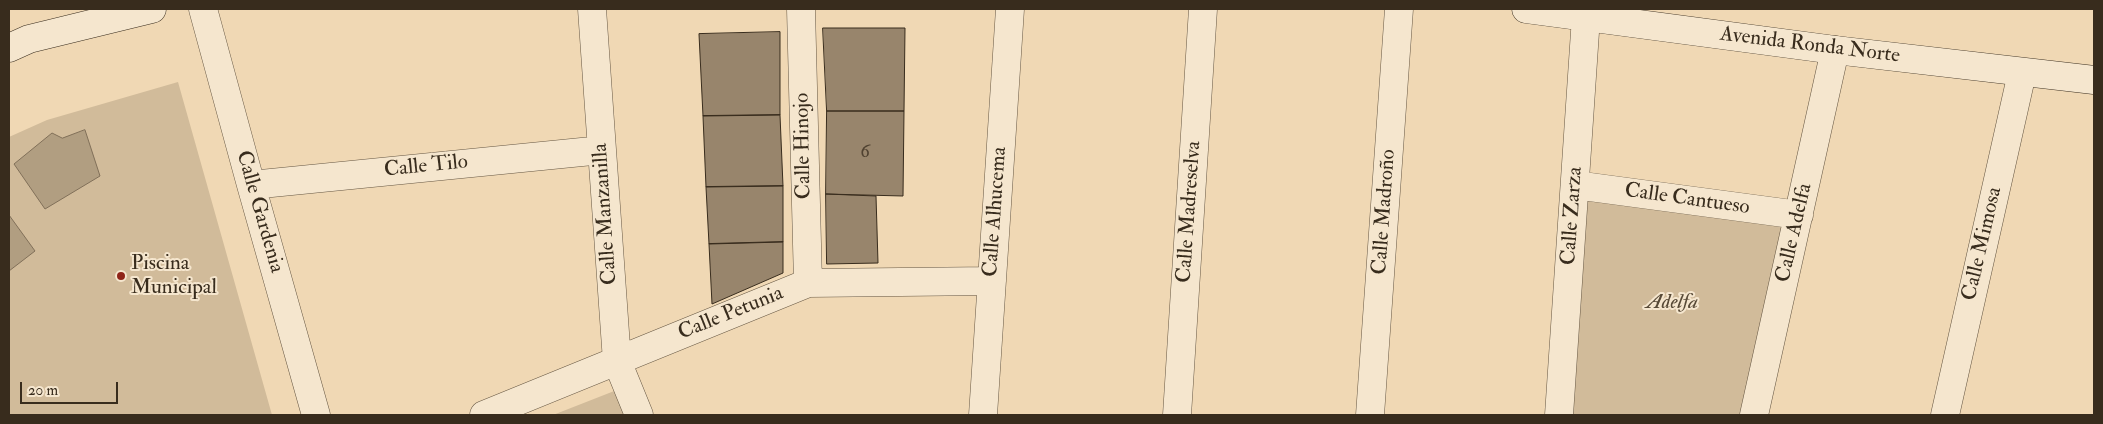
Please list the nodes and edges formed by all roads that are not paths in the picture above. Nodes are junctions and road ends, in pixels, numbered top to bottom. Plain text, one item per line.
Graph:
1 (152, 9) edge
2 (203, 9) edge
3 (592, 9) edge
4 (800, 9) edge
5 (1010, 9) edge
6 (1203, 9) edge
7 (1399, 9) edge
8 (1526, 9) edge
9 (1586, 17) junction
10 (9, 48) edge
11 (1835, 50) junction
12 (2022, 72) junction
13 (2094, 80) edge
14 (602, 150) junction
15 (250, 185) junction
16 (1575, 185) junction
17 (1799, 215) junction
18 (992, 281) junction
19 (808, 283) junction
20 (617, 361) junction
21 (316, 415) edge
22 (484, 415) edge
23 (639, 415) edge
24 (983, 415) edge
25 (1177, 415) edge
26 (1370, 415) edge
27 (1559, 415) edge
28 (1754, 415) edge
29 (1945, 415) edge

1 - 10 street
2 - 15 street, Calle Gardenia
3 - 14 street, Calle Manzanilla
4 - 19 street, Calle Hinojo
5 - 18 street, Calle Alhucema
6 - 25 street, Calle Madreselva
7 - 26 street, Calle Madroño
8 - 9 street, Avenida Ronda Norte
9 - 11 street, Avenida Ronda Norte
9 - 16 street, Calle Zarza
11 - 12 street, Avenida Ronda Norte
11 - 17 street, Calle Adelfa
12 - 13 street, Avenida Ronda Norte
12 - 29 street, Calle Mimosa
14 - 15 street, Calle Tilo
14 - 20 street, Calle Manzanilla
15 - 21 street, Calle Gardenia
16 - 17 street, Calle Cantueso
16 - 27 street, Calle Zarza
17 - 28 street, Calle Adelfa
18 - 19 street, Calle Petunia
18 - 24 street, Calle Alhucema
19 - 20 street, Calle Petunia
20 - 22 street, Calle Petunia
20 - 23 street, Calle Manzanilla

